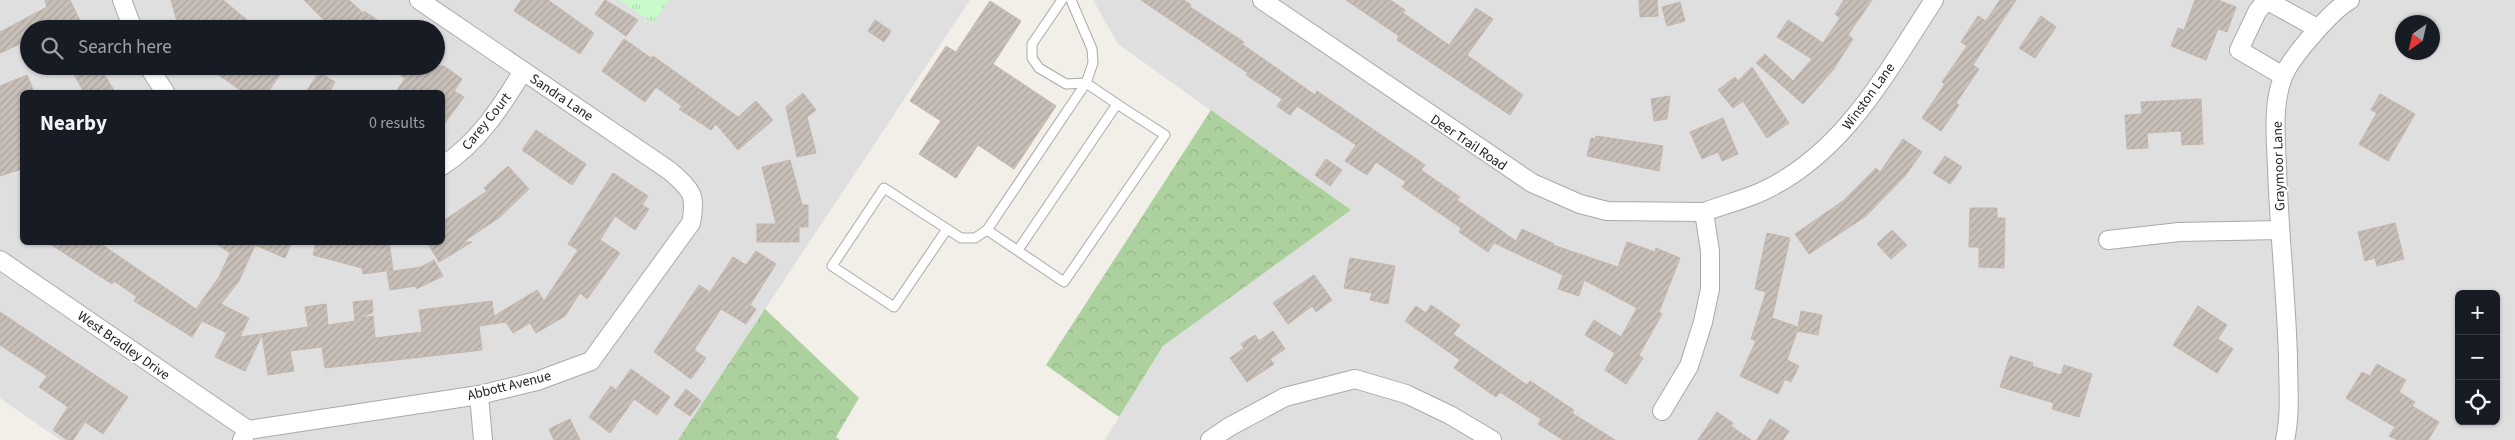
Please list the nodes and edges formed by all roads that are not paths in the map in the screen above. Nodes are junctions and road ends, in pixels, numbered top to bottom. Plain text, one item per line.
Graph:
1 (122, 0) edge
2 (419, 0) edge
3 (1062, 0) edge
4 (1071, 0) edge
5 (1262, 0) edge
6 (1934, 0) edge
7 (2344, 1) edge
8 (130, 20) edge
9 (2317, 28) junction
10 (523, 71) junction
11 (154, 75) edge
12 (2283, 76) junction
13 (1086, 83) junction
14 (164, 90) edge
15 (1117, 104) junction
16 (445, 164) edge
17 (695, 203) joint
18 (1704, 212) junction
19 (947, 229) junction
20 (987, 230) junction
21 (2280, 230) junction
22 (2108, 240) dead end
23 (1018, 250) junction
24 (0, 260) edge
25 (479, 395) junction
26 (1662, 411) dead end
27 (245, 435) edge
28 (484, 440) edge
29 (1210, 440) edge
30 (1492, 440) edge
31 (2285, 440) edge

1 - 8 street
2 - 10 street, Sandra Lane
3 - 13 lane
4 - 13 lane
5 - 18 street, Deer Trail Road
6 - 18 street, Winston Lane
7 - 9 street, Graymoor Lane
9 - 12 street, Graymoor Lane
9 - 12 street
10 - 16 street, Carey Court
10 - 17 street, Sandra Lane
11 - 14 street
12 - 21 street, Graymoor Lane
13 - 15 lane
13 - 20 lane
15 - 23 lane
15 - 23 lane
17 - 25 street, Abbott Avenue
18 - 26 street
19 - 19 lane
19 - 20 lane
20 - 23 lane
21 - 22 street, Graymoor Lane
21 - 31 street, Graymoor Lane
24 - 27 street, West Bradley Drive
25 - 27 street, Abbott Avenue
25 - 28 street
29 - 30 street

